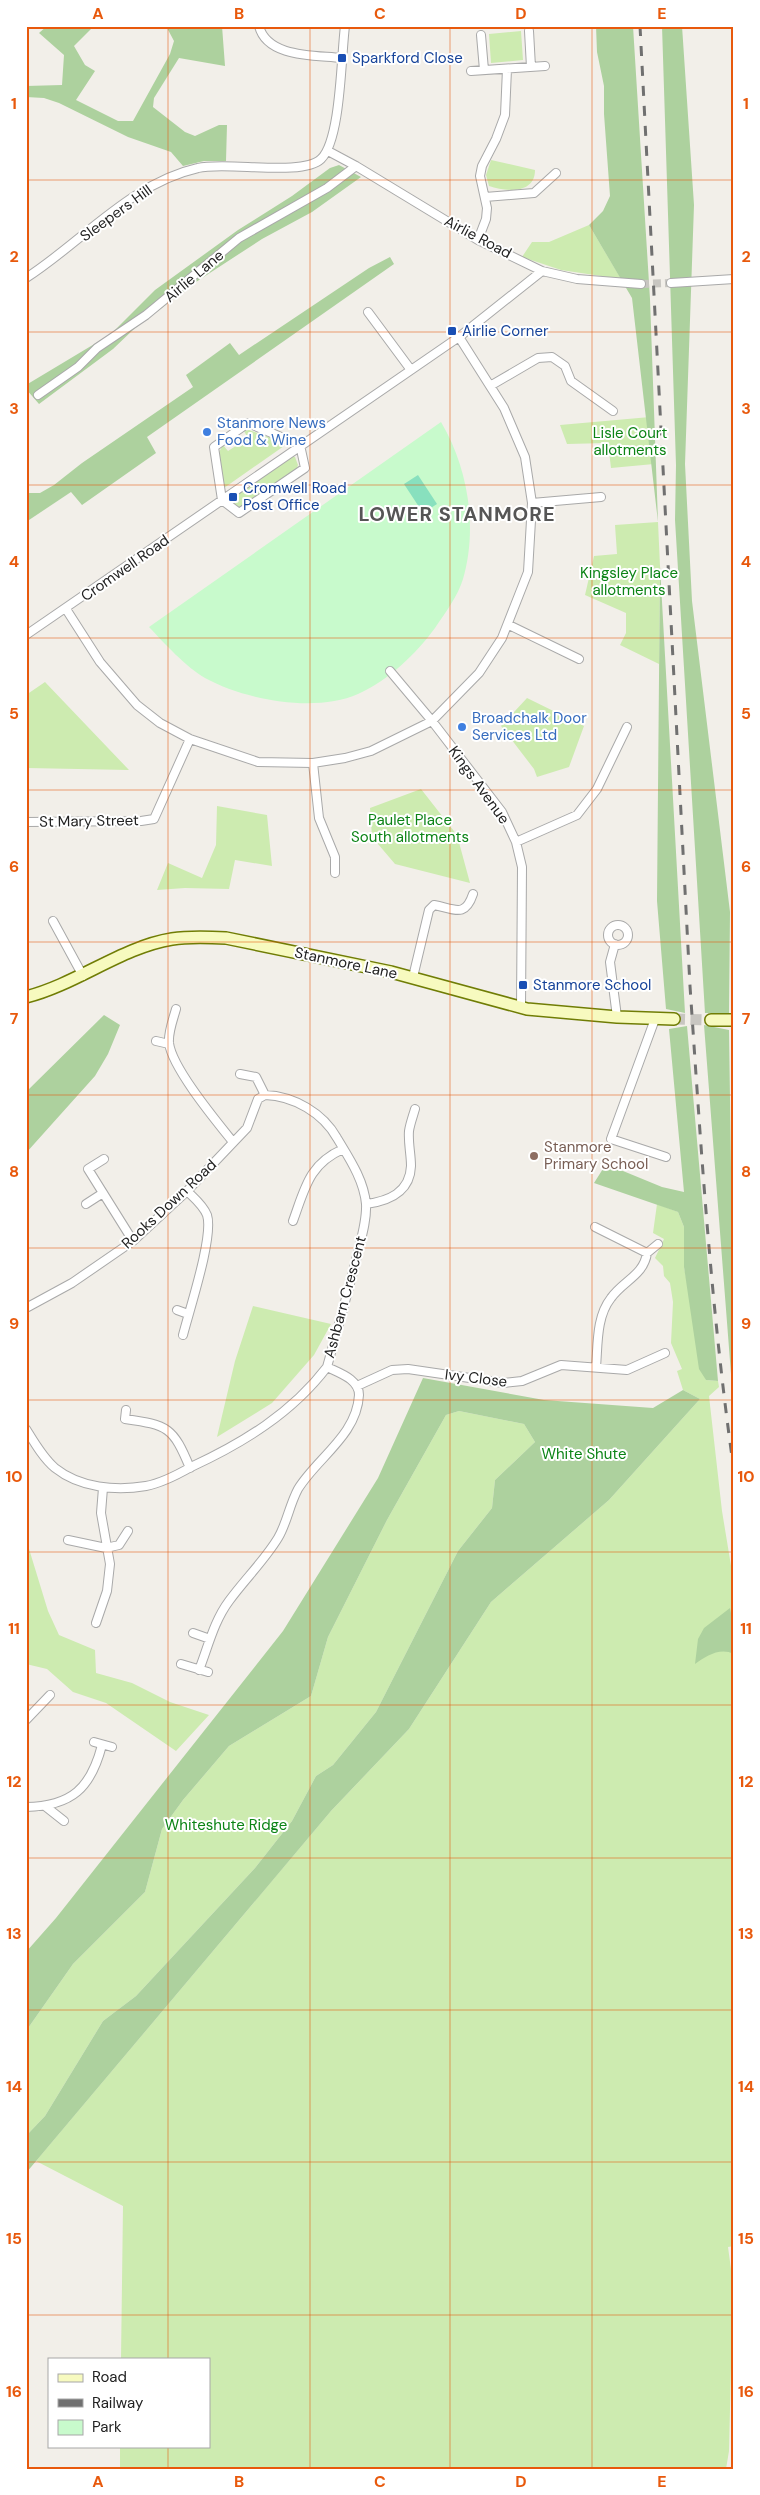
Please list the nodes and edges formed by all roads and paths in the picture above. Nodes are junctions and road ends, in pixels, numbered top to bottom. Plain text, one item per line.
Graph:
1 (259, 26) edge
2 (345, 26) edge
3 (529, 31) dead end
4 (481, 35) dead end
5 (341, 58) junction
6 (545, 66) dead end
7 (531, 67) junction
8 (508, 69) junction
9 (484, 70) junction
10 (471, 71) dead end
11 (328, 151) junction
12 (356, 166) junction
13 (556, 173) dead end
14 (485, 197) junction
15 (478, 240) junction
16 (542, 270) junction
17 (26, 278) edge
18 (734, 279) edge
19 (671, 282) tunnel mouth
20 (642, 284) tunnel mouth
21 (368, 312) dead end
22 (459, 337) junction
23 (411, 370) junction
24 (490, 386) junction
25 (38, 395) dead end
26 (613, 411) dead end
27 (300, 445) junction
28 (602, 497) dead end
29 (222, 500) junction
30 (532, 503) junction
31 (66, 609) junction
32 (509, 625) junction
33 (26, 635) edge
34 (579, 660) dead end
35 (390, 671) dead end
36 (432, 721) junction
37 (627, 728) dead end
38 (190, 739) junction
39 (313, 763) junction
40 (26, 822) edge
41 (516, 842) junction
42 (335, 873) dead end
43 (473, 894) dead end
44 (53, 922) dead end
45 (615, 944) dead end
46 (84, 976) junction
47 (413, 977) junction
48 (26, 997) edge
49 (521, 1008) junction
50 (176, 1009) dead end
51 (617, 1017) junction
52 (655, 1019) junction
53 (674, 1019) tunnel mouth
54 (712, 1020) tunnel mouth
55 (734, 1020) edge
56 (156, 1041) dead end
57 (169, 1044) junction
58 (240, 1074) dead end
59 (265, 1096) junction
60 (415, 1109) dead end
61 (234, 1142) junction
62 (343, 1148) junction
63 (666, 1157) dead end
64 (104, 1160) dead end
65 (187, 1191) junction
66 (103, 1193) junction
67 (86, 1204) dead end
68 (366, 1204) junction
69 (293, 1221) dead end
70 (595, 1227) dead end
71 (132, 1241) junction
72 (658, 1244) dead end
73 (648, 1253) junction
74 (26, 1308) edge
75 (177, 1310) dead end
76 (188, 1314) junction
77 (183, 1335) dead end
78 (665, 1353) dead end
79 (327, 1367) junction
80 (596, 1367) junction
81 (357, 1386) junction
82 (126, 1410) dead end
83 (26, 1429) edge
84 (190, 1468) junction
85 (103, 1488) junction
86 (128, 1531) dead end
87 (68, 1540) dead end
88 (106, 1548) junction
89 (96, 1623) dead end
90 (193, 1633) dead end
91 (210, 1639) junction
92 (181, 1664) dead end
93 (199, 1670) junction
94 (208, 1672) dead end
95 (50, 1696) dead end
96 (26, 1720) edge
97 (112, 1747) dead end
98 (44, 1806) junction
99 (26, 1807) edge
100 (64, 1821) dead end

1 - 5 street
2 - 5 street
3 - 7 street
4 - 9 street
5 - 11 street
6 - 7 street
7 - 8 street
8 - 9 street
8 - 14 street
9 - 10 street
11 - 12 street, Airlie Road
11 - 17 street, Sleepers Hill
12 - 15 street, Airlie Road
12 - 25 street, Airlie Lane
13 - 14 street
14 - 15 street
15 - 16 street, Airlie Road
16 - 20 street, Airlie Road
16 - 22 street, Cromwell Road
18 - 19 street
21 - 23 street
22 - 23 street, Cromwell Road
22 - 24 street
23 - 27 street, Cromwell Road
24 - 26 street
24 - 30 street
27 - 29 street, Cromwell Road
27 - 29 street
27 - 29 street
28 - 30 street
29 - 31 street, Cromwell Road
30 - 32 street
31 - 33 street, Cromwell Road
31 - 38 street
32 - 34 street
32 - 36 street
35 - 36 street, Kings Avenue
36 - 39 street
36 - 41 street, Kings Avenue
37 - 41 street
38 - 39 street
38 - 40 street, St Mary Street
39 - 42 street
41 - 49 street, Kings Avenue
43 - 47 street
44 - 46 street
45 - 51 street
46 - 47 street, Stanmore Lane
46 - 48 street, Stanmore Lane
47 - 49 street, Stanmore Lane
49 - 51 street, Stanmore Lane
50 - 57 street
51 - 52 street, Stanmore Lane
52 - 53 street, Stanmore Lane
52 - 63 street
54 - 55 street
56 - 57 street
57 - 61 street
58 - 59 street
59 - 61 street, Rooks Down Road
59 - 62 street, Ashbarn Crescent
60 - 68 street
61 - 65 street, Rooks Down Road
62 - 68 street, Ashbarn Crescent
62 - 69 street
64 - 66 street
65 - 71 street, Rooks Down Road
65 - 76 street
66 - 67 street
66 - 71 street
68 - 79 street, Ashbarn Crescent
70 - 73 street
71 - 74 street, Rooks Down Road
72 - 73 street
73 - 80 street
75 - 76 street
76 - 77 street
78 - 80 street, Ivy Close
79 - 81 street
79 - 84 street, Ashbarn Crescent
80 - 81 street, Ivy Close
81 - 91 street
82 - 84 street
83 - 85 street, Ashbarn Crescent
84 - 85 street, Ashbarn Crescent
85 - 88 street
86 - 88 street
87 - 88 street
88 - 89 street
90 - 91 street
91 - 93 street
92 - 93 street
93 - 94 street
95 - 96 street
97 - 98 street
98 - 99 street
98 - 100 street

